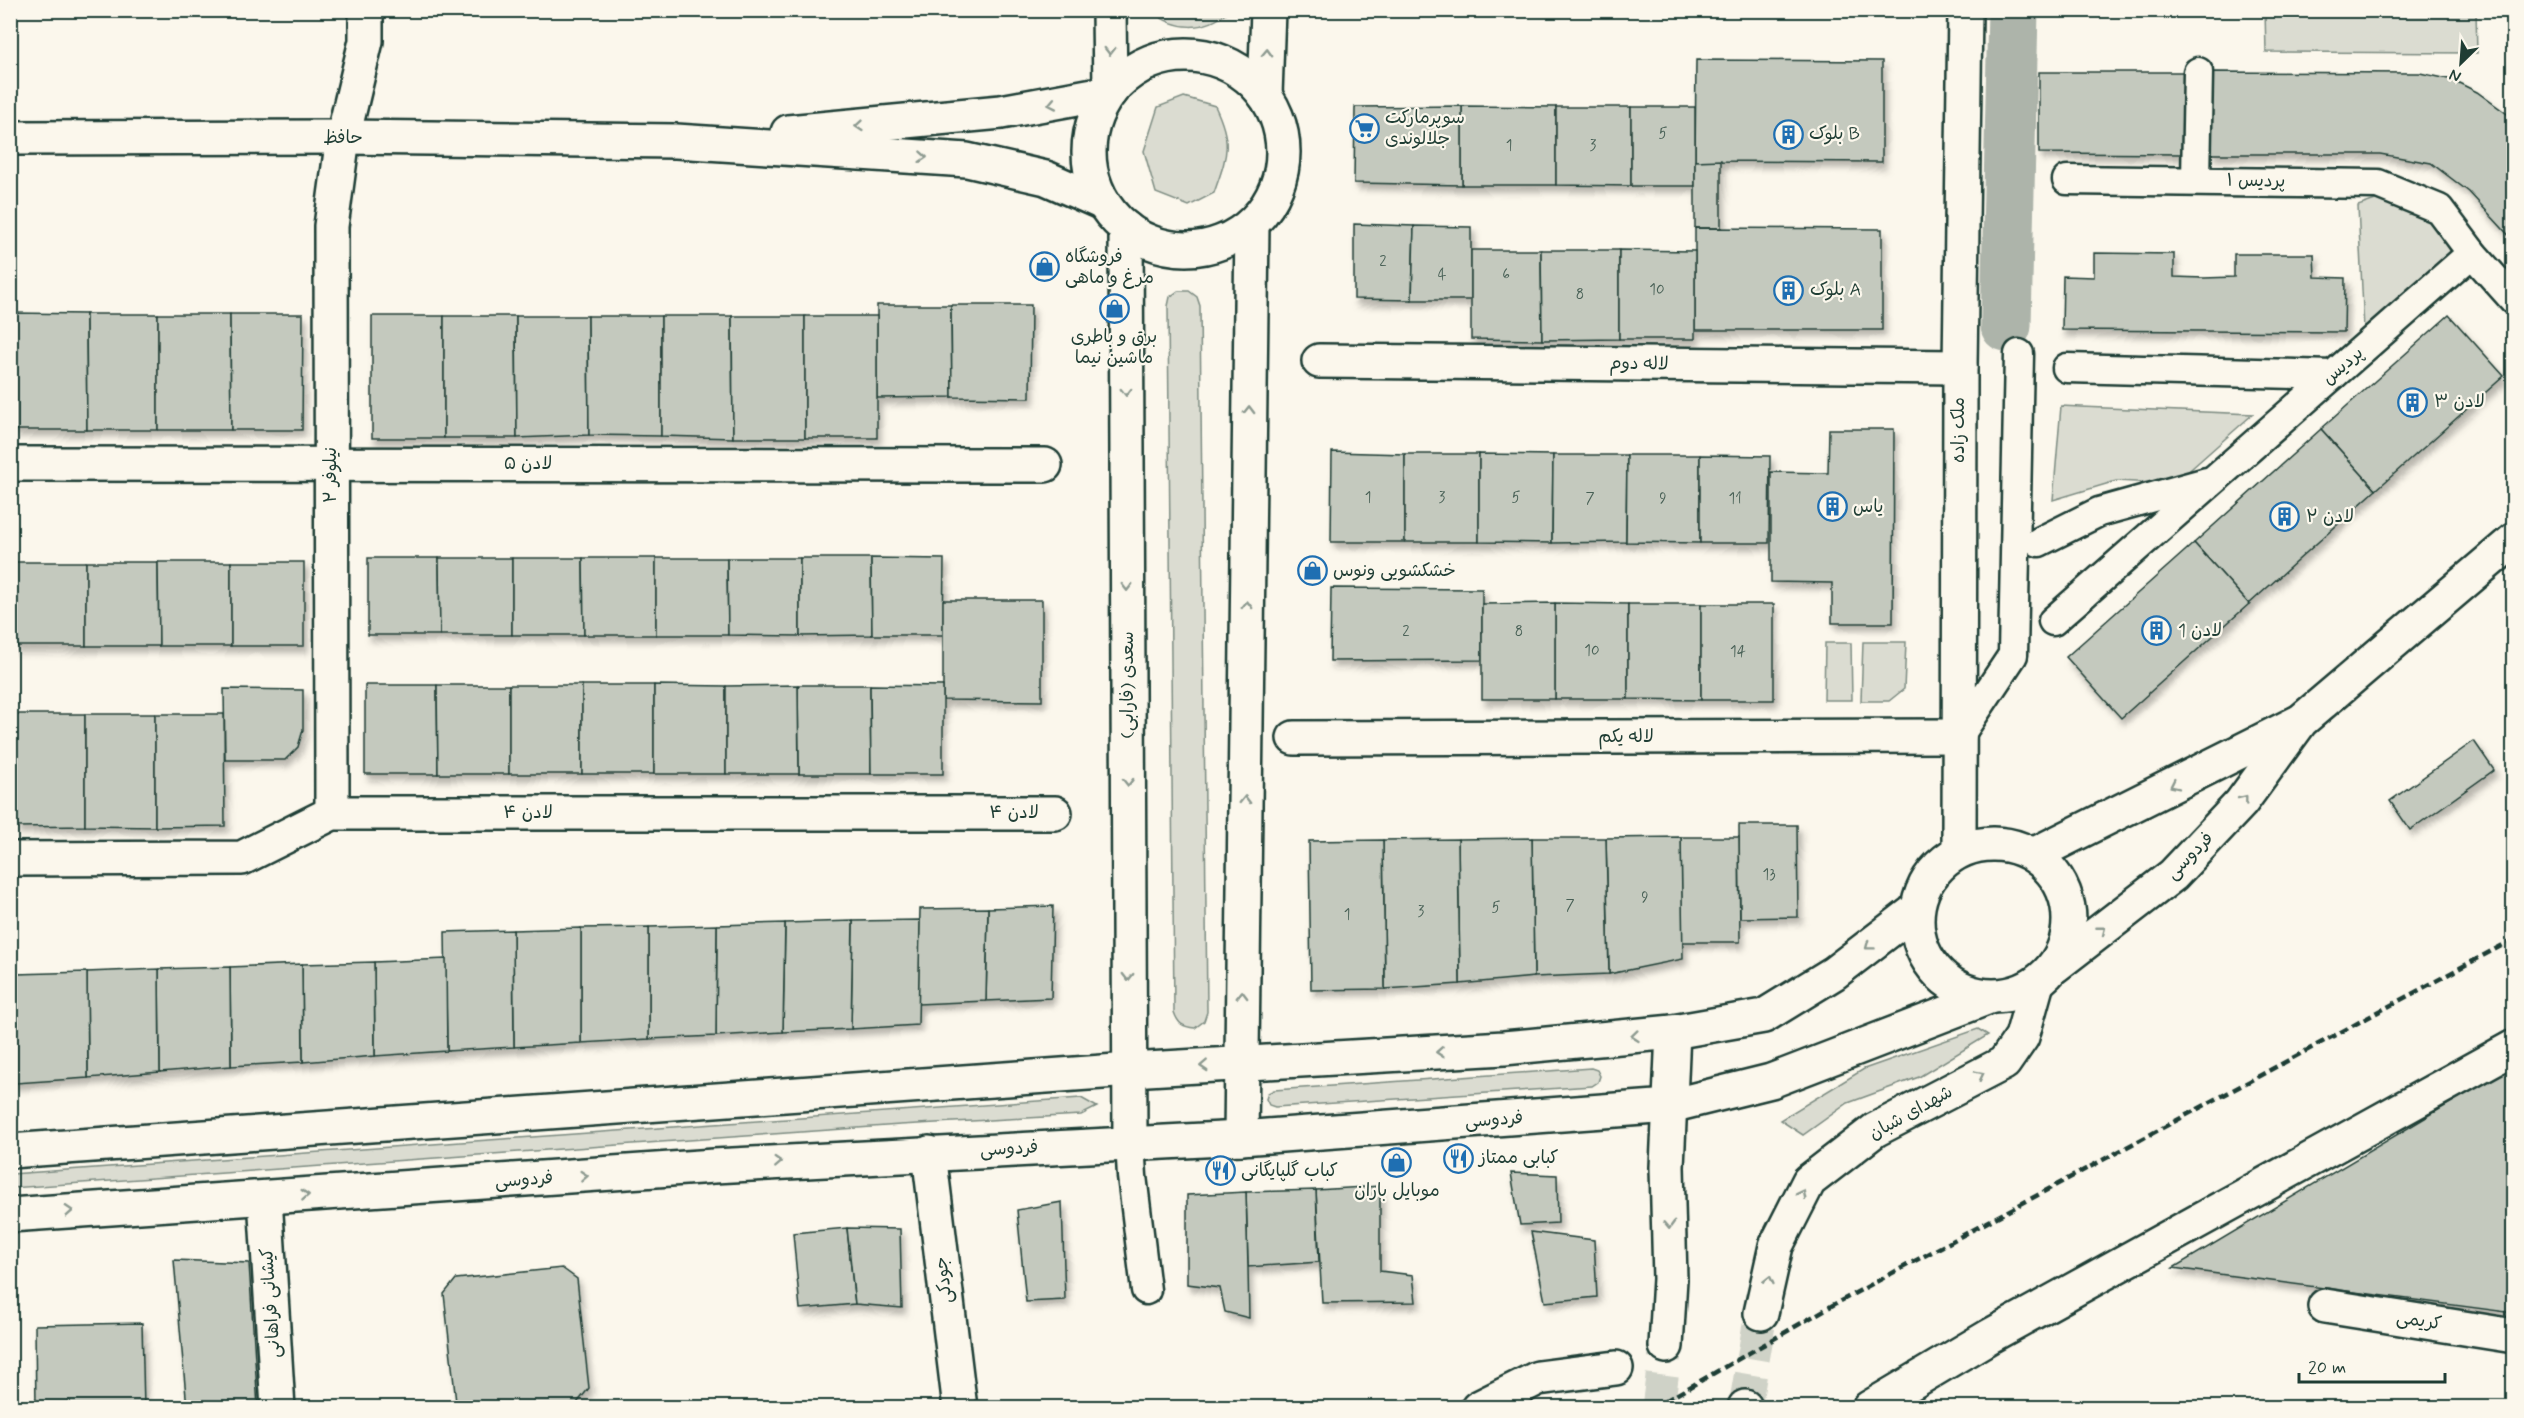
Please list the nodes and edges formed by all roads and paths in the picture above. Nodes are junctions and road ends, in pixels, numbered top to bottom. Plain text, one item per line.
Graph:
1 (366, 10) edge
2 (1110, 10) edge
3 (1269, 10) edge
4 (1965, 10) edge
5 (2198, 72) dead end
6 (1110, 92) junction
7 (1265, 95) junction
8 (343, 137) junction
9 (10, 138) edge
10 (676, 141) junction
11 (2067, 180) dead end
12 (2196, 180) junction
13 (1103, 202) junction
14 (1252, 224) junction
15 (1126, 228) junction
16 (2472, 253) junction
17 (2514, 300) edge
18 (2019, 354) dead end
19 (1319, 361) dead end
20 (1960, 367) junction
21 (2067, 368) dead end
22 (2333, 375) junction
23 (10, 464) edge
24 (332, 464) junction
25 (1045, 465) dead end
26 (2215, 480) junction
27 (2514, 540) edge
28 (2040, 542) dead end
29 (2053, 621) dead end
30 (2301, 721) junction
31 (1959, 736) junction
32 (1294, 738) dead end
33 (332, 813) junction
34 (1055, 813) dead end
35 (1959, 850) junction
36 (2033, 855) junction
37 (10, 859) edge
38 (1916, 910) junction
39 (2046, 975) junction
40 (1989, 998) junction
41 (1673, 1032) junction
42 (2514, 1047) edge
43 (1242, 1065) junction
44 (1130, 1070) junction
45 (1670, 1106) junction
46 (1241, 1138) junction
47 (1130, 1142) junction
48 (10, 1151) edge
49 (929, 1153) junction
50 (265, 1198) junction
51 (10, 1215) edge
52 (1146, 1290) dead end
53 (2325, 1306) dead end
54 (1761, 1313) tunnel mouth
55 (2514, 1336) edge
56 (1666, 1346) tunnel mouth
57 (1616, 1368) dead end
58 (1873, 1404) edge
59 (278, 1407) edge
60 (960, 1407) edge
61 (1478, 1407) edge
62 (1915, 1407) edge

1 - 8 street, نیلوفر ۲
2 -> 6 street
7 -> 3 street
4 - 20 street, ملک زاده
5 - 12 lane
6 - 7 street
6 -> 10 street
6 - 13 street
7 - 14 street
8 - 9 street, حافظ
8 - 10 street, حافظ
8 - 24 street, نیلوفر ۲
10 -> 13 street
11 - 12 lane, پردیس ۱
12 - 16 lane, پردیس ۱
13 - 15 street
14 - 15 street
43 -> 14 street
15 -> 44 street, سعدی (فارابی)
16 - 17 lane
16 - 22 lane, پردیس
18 - 31 lane
19 - 20 street, لاله دوم
20 - 31 street, ملک زاده
21 - 22 lane
22 - 26 lane, پردیس
23 - 24 street, لادن ۵
24 - 25 street, لادن ۵
24 - 33 street, نیلوفر ۲
26 - 28 lane
26 - 29 lane, پردیس
27 - 30 street, فردوسی
30 -> 36 street, فردوسی
39 -> 30 street, فردوسی
31 - 32 street, لاله یکم
31 - 35 street, ملک زاده
33 - 34 street, لادن ۴
33 - 37 street, لادن ۴
35 - 36 street
35 - 38 street
36 - 39 street
38 - 40 street
38 -> 41 street
39 - 40 street
54 -> 39 street, شهدای شبان
40 - 45 street, فردوسی
41 -> 43 street
41 - 45 street
42 - 58 street
43 -> 44 street
43 - 46 street
44 - 47 street, سعدی (فارابی)
44 - 48 street
45 - 46 street, فردوسی
45 -> 56 street
46 - 47 street, فردوسی
47 - 49 street, فردوسی
47 - 52 lane
50 -> 49 street, فردوسی
49 - 60 street, جودکی
51 -> 50 street, فردوسی
50 - 59 street, کیشانی فراهانی
53 - 55 street, کریمی
57 - 61 street
58 - 62 street

